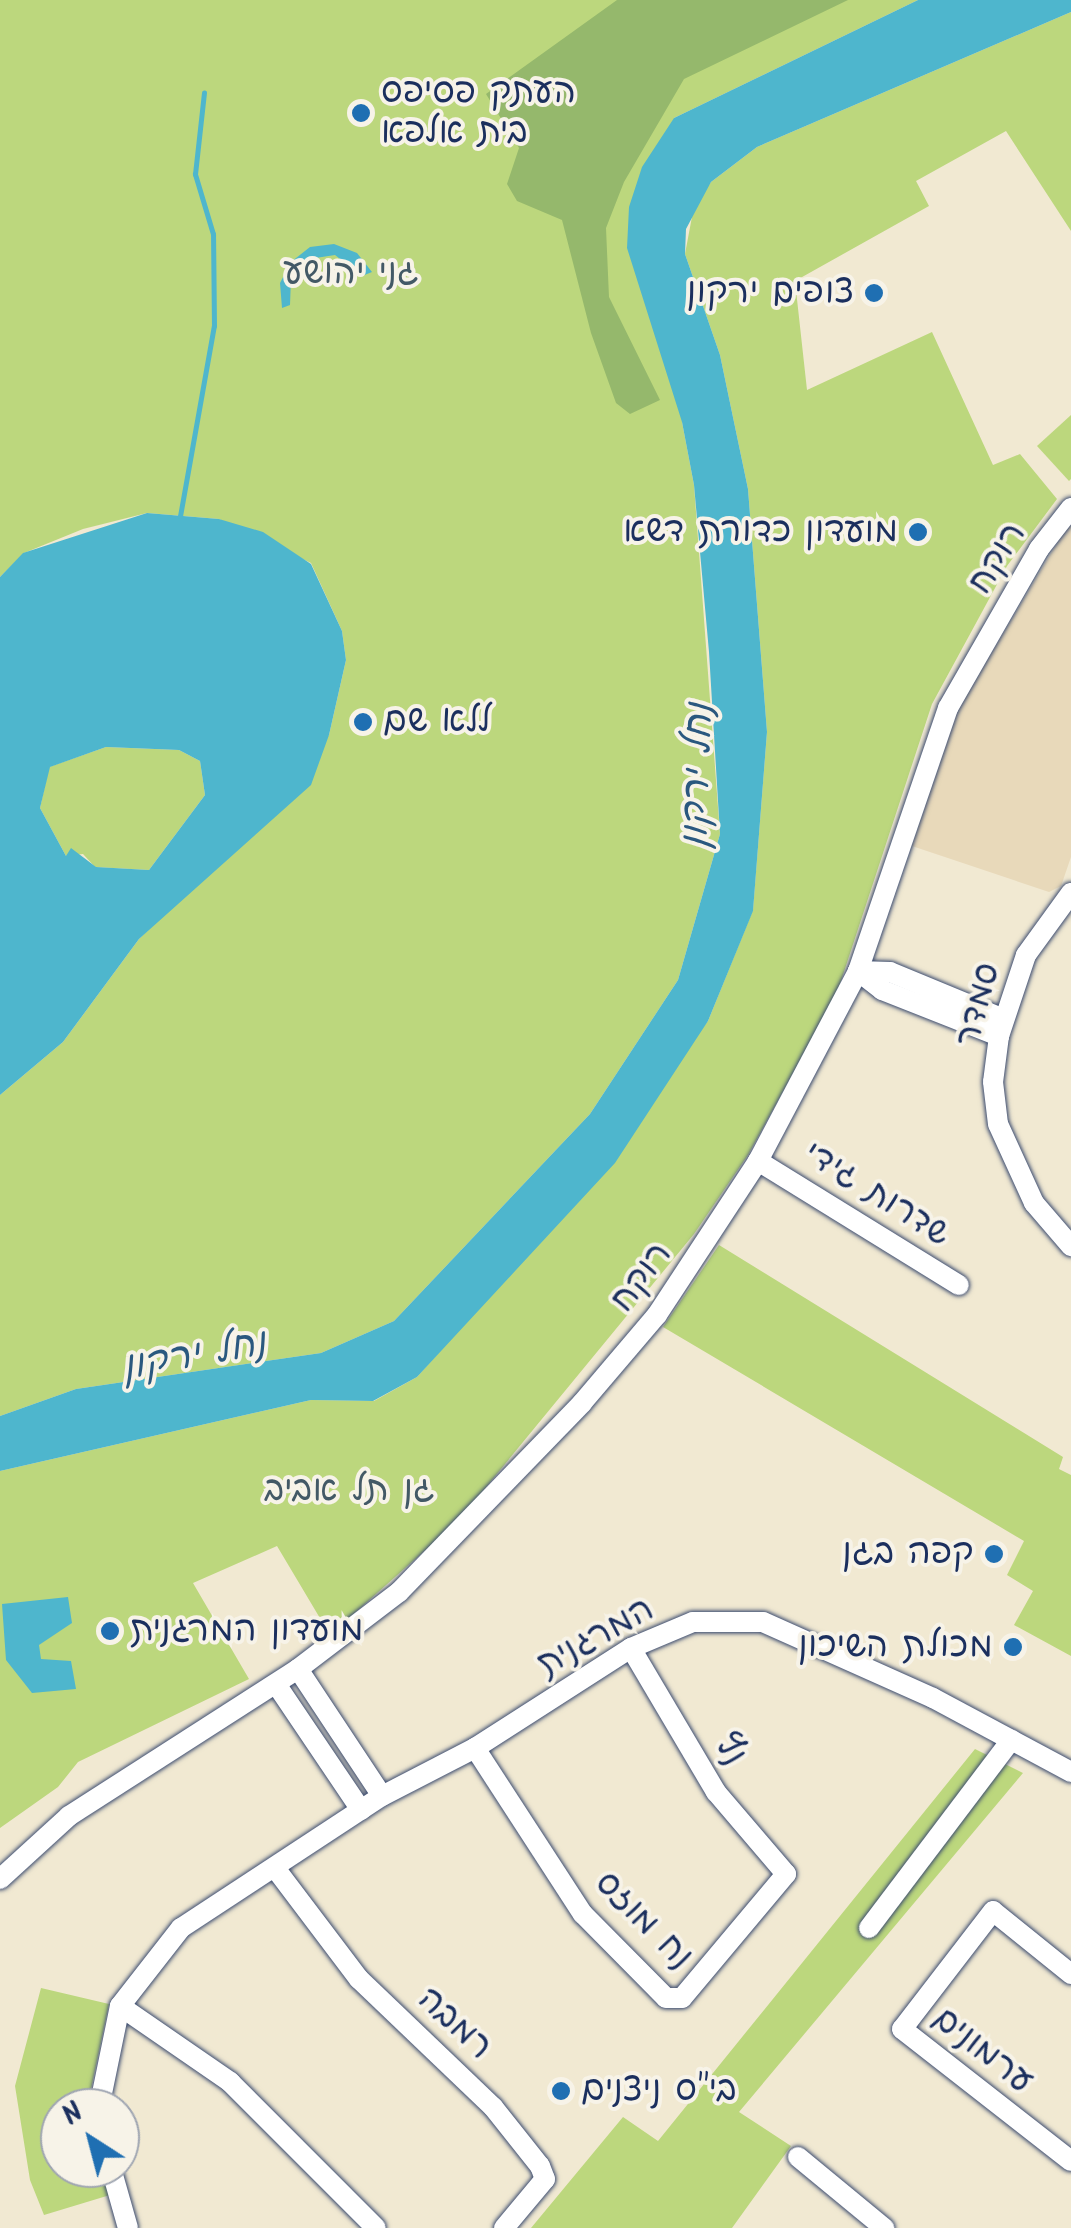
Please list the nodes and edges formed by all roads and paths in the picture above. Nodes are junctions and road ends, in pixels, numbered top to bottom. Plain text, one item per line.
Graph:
1 (1071, 508) edge
2 (1071, 893) edge
3 (1053, 914) junction
4 (1071, 930) edge
5 (858, 971) junction
6 (1001, 1027) junction
7 (758, 1161) junction
8 (1071, 1246) edge
9 (960, 1285) dead end
10 (631, 1648) junction
11 (298, 1669) junction
12 (276, 1684) junction
13 (1011, 1740) junction
14 (475, 1748) junction
15 (1071, 1772) edge
16 (382, 1796) junction
17 (361, 1810) junction
18 (275, 1868) junction
19 (786, 1874) joint
20 (0, 1879) edge
21 (869, 1928) dead end
22 (1071, 1974) edge
23 (120, 2006) junction
24 (104, 2088) edge
25 (798, 2157) dead end
26 (1071, 2160) edge
27 (117, 2188) edge
28 (128, 2228) edge
29 (376, 2228) edge
30 (504, 2228) edge
31 (884, 2228) edge

1 - 5 street, רוקח
2 - 3 street, סמדר
3 - 4 street
3 - 6 street, סמדר
5 - 6 street
5 - 7 street, רוקח
6 - 8 street, סמדר
7 - 9 street, שדרות גידי
7 - 11 street, רוקח
10 - 13 street, המרגנית
10 - 14 street, המרגנית
10 - 19 street, נץ
11 - 12 street, רוקח
11 - 16 street
12 - 17 street
12 - 20 street, רוקח
13 - 15 street, המרגנית
13 - 21 street
14 - 16 street, המרגנית
14 - 19 street, נח מוזס
16 - 17 street, המרגנית
17 - 18 street, המרגנית
18 - 23 street, המרגנית
18 - 30 street, רמבה
22 - 26 street, ערמונים
23 - 24 street, המרגנית
23 - 29 street
25 - 31 street
27 - 28 street

